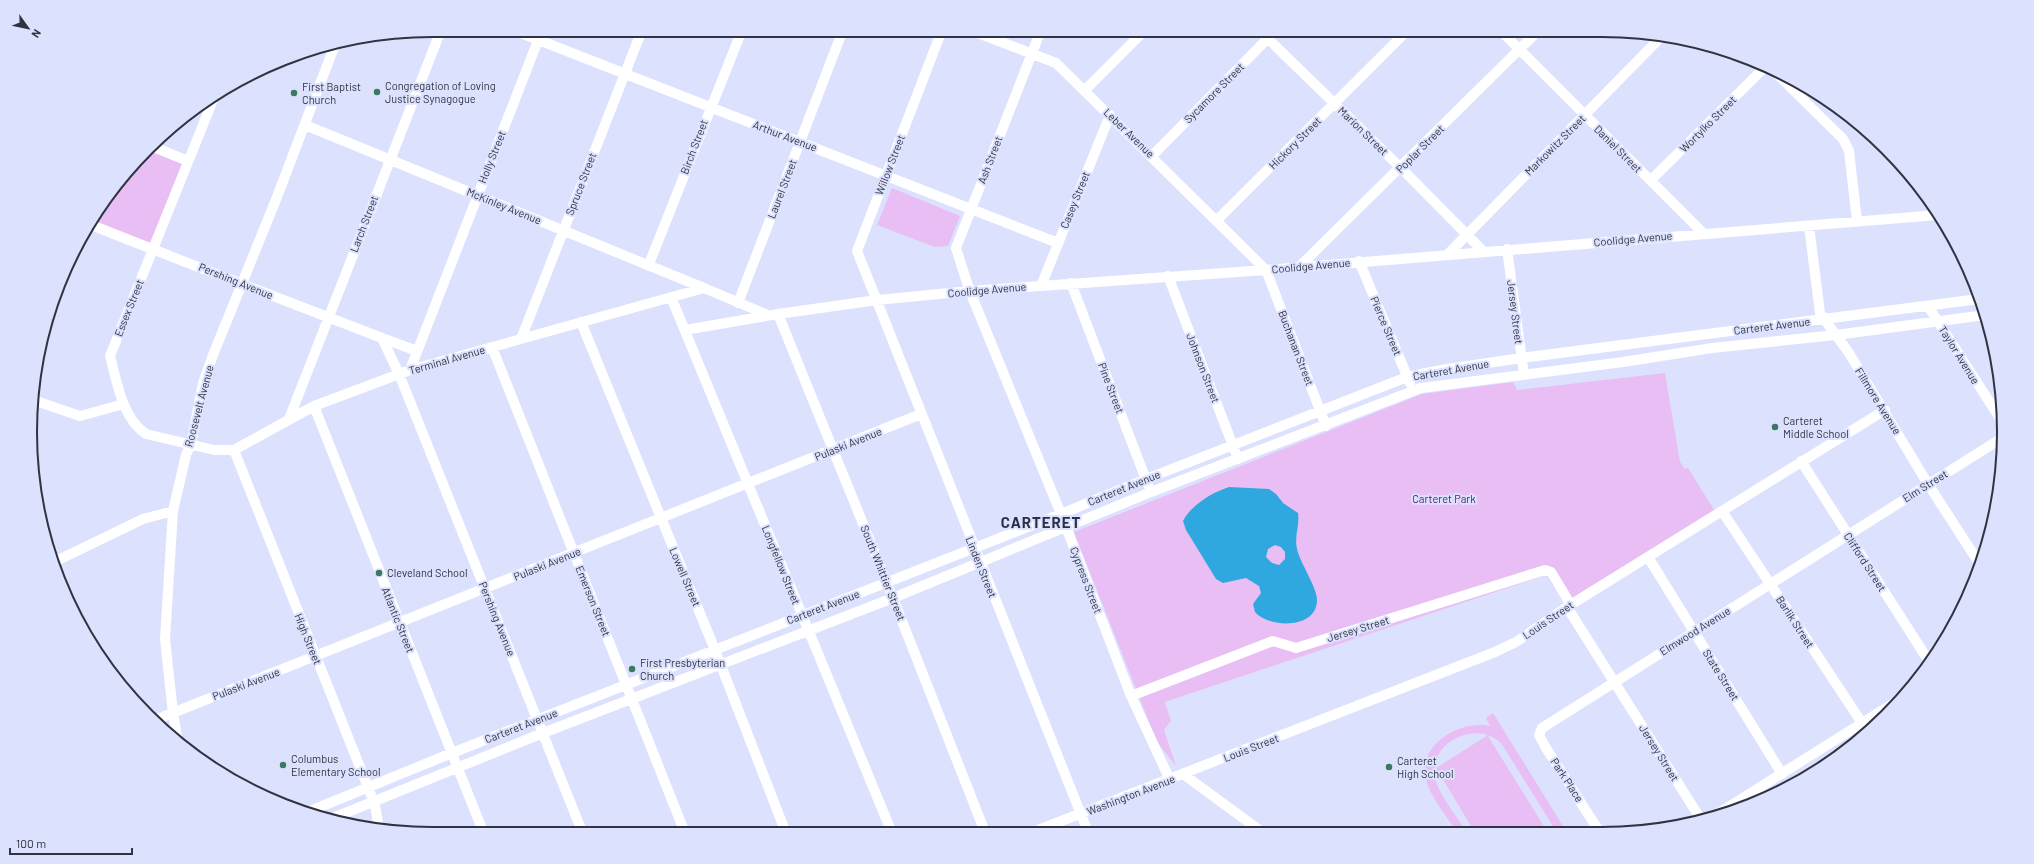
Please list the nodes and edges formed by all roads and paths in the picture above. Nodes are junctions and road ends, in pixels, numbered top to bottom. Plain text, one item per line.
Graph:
1 (438, 37) edge
2 (530, 37) edge
3 (539, 37) edge
4 (639, 37) edge
5 (739, 37) edge
6 (840, 37) edge
7 (939, 37) edge
8 (988, 37) edge
9 (1037, 37) edge
10 (1138, 37) edge
11 (1401, 37) edge
12 (1507, 37) edge
13 (1531, 37) edge
14 (1267, 39) joint
15 (538, 40) junction
16 (1657, 41) edge
17 (333, 49) edge
18 (1519, 49) junction
19 (1031, 54) junction
20 (1761, 71) edge
21 (625, 74) junction
22 (1786, 83) edge
23 (1085, 90) junction
24 (1335, 103) junction
25 (211, 106) edge
26 (710, 107) junction
27 (1110, 115) junction
28 (1585, 116) junction
29 (305, 125) junction
30 (800, 142) junction
31 (158, 149) edge
32 (1152, 156) junction
33 (389, 159) junction
34 (188, 161) junction
35 (1401, 168) junction
36 (886, 175) junction
37 (1651, 180) junction
38 (477, 195) junction
39 (971, 209) junction
40 (1932, 215) edge
41 (1216, 221) junction
42 (1857, 221) junction
43 (95, 226) edge
44 (1809, 226) junction
45 (563, 230) junction
46 (1703, 233) junction
47 (1467, 234) junction
48 (1058, 243) junction
49 (152, 249) junction
50 (1507, 249) junction
51 (1483, 251) junction
52 (1448, 254) junction
53 (1359, 261) junction
54 (649, 264) junction
55 (1300, 266) junction
56 (1266, 270) junction
57 (1168, 276) junction
58 (1071, 283) junction
59 (242, 284) junction
60 (1041, 286) junction
61 (704, 288) junction
62 (970, 291) junction
63 (671, 297) junction
64 (877, 300) junction
65 (1974, 300) edge
66 (738, 302) junction
67 (1928, 306) junction
68 (773, 315) junction
69 (1979, 316) edge
70 (329, 317) junction
71 (1825, 319) junction
72 (1937, 320) junction
73 (582, 322) junction
74 (1748, 329) junction
75 (685, 330) junction
76 (1836, 335) junction
77 (382, 338) junction
78 (521, 338) junction
79 (1750, 344) junction
80 (492, 347) junction
81 (1613, 347) junction
82 (417, 351) junction
83 (1521, 358) junction
84 (1615, 363) junction
85 (410, 370) junction
86 (399, 374) junction
87 (1524, 375) junction
88 (1407, 377) junction
89 (1413, 391) junction
90 (38, 402) edge
91 (124, 404) junction
92 (314, 406) junction
93 (1321, 410) junction
94 (1884, 410) junction
95 (1996, 412) edge
96 (921, 414) junction
97 (289, 419) junction
98 (1326, 426) junction
99 (1997, 441) edge
100 (191, 444) junction
101 (1233, 445) junction
102 (234, 450) junction
103 (832, 451) junction
104 (1238, 459) junction
105 (1801, 461) junction
106 (1146, 479) junction
107 (748, 484) junction
108 (1928, 484) junction
109 (1151, 492) junction
110 (1722, 510) junction
111 (173, 511) junction
112 (1061, 514) junction
113 (661, 519) junction
114 (1066, 528) junction
115 (1848, 535) junction
116 (974, 548) junction
117 (574, 553) junction
118 (1648, 556) junction
119 (1976, 559) edge
120 (58, 560) edge
121 (980, 563) junction
122 (887, 583) junction
123 (1770, 584) junction
124 (484, 589) junction
125 (893, 598) junction
126 (1569, 606) junction
127 (802, 615) junction
128 (399, 623) junction
129 (808, 630) junction
130 (1694, 631) junction
131 (715, 650) junction
132 (315, 657) junction
133 (1926, 657) edge
134 (721, 665) junction
135 (1614, 682) junction
136 (626, 685) junction
137 (1131, 696) junction
138 (632, 699) junction
139 (1881, 711) edge
140 (173, 713) junction
141 (160, 718) edge
142 (537, 719) junction
143 (1862, 723) junction
144 (1865, 726) edge
145 (1542, 728) joint
146 (176, 732) edge
147 (543, 733) junction
148 (452, 753) junction
149 (457, 768) junction
150 (1184, 774) junction
151 (1782, 774) junction
152 (1170, 780) junction
153 (368, 787) junction
154 (374, 800) junction
155 (1732, 805) edge
156 (315, 809) edge
157 (1080, 814) junction
158 (1698, 815) edge
159 (338, 816) edge
160 (379, 824) edge
161 (481, 827) edge
162 (580, 827) edge
163 (683, 827) edge
164 (784, 827) edge
165 (890, 827) edge
166 (983, 827) edge
167 (1046, 827) edge
168 (1086, 827) edge
169 (1255, 827) edge
170 (1596, 827) edge

1 - 33 street, Larch Street
2 - 15 street, Arthur Avenue
3 - 15 street, Holly Street
4 - 21 street, Spruce Street
5 - 26 street, Birch Street
6 - 30 street, Laurel Street
7 - 36 street, Willow Street
8 - 19 street, Leber Avenue
9 - 19 street, Ash Street
10 - 23 street
11 - 24 street, Hickory Street
12 - 18 street, Daniel Street
13 - 18 street, Poplar Street
14 - 24 street, Marion Street
14 - 32 street, Sycamore Street
15 - 21 street, Arthur Avenue
15 - 38 street, Holly Street
16 - 28 street, Markowitz Street
17 - 29 street, Roosevelt Avenue
18 - 28 street, Daniel Street
18 - 35 street, Poplar Street
19 - 23 street, Leber Avenue
19 - 39 street, Ash Street
20 - 37 street, Wortylko Street
21 - 26 street, Arthur Avenue
21 - 45 street, Spruce Street
22 - 42 street
23 - 27 street, Leber Avenue
24 - 35 street, Marion Street
24 - 41 street, Hickory Street
25 - 34 street, Essex Street
26 - 30 street, Arthur Avenue
26 - 54 street, Birch Street
27 - 32 street, Leber Avenue
27 - 48 street, Casey Street
28 - 37 street, Daniel Street
28 - 47 street, Markowitz Street
29 - 33 street, McKinley Avenue
29 - 59 street, Roosevelt Avenue
30 - 36 street, Arthur Avenue
30 - 66 street, Laurel Street
31 - 34 street
32 - 41 street, Leber Avenue
33 - 38 street, McKinley Avenue
33 - 70 street, Larch Street
34 - 49 street, Essex Street
35 - 47 street, Marion Street
35 - 55 street, Poplar Street
36 - 39 street, Arthur Avenue
36 - 64 street, Willow Street
37 - 46 street, Daniel Street
38 - 45 street, McKinley Avenue
38 - 82 street, Holly Street
39 - 48 street, Arthur Avenue
39 - 62 street, Ash Street
40 - 42 street, Coolidge Avenue
41 - 56 street, Leber Avenue
42 - 44 street, Coolidge Avenue
43 - 49 street, Pershing Avenue
44 - 46 street, Coolidge Avenue
44 - 71 street, Fillmore Avenue
45 - 54 street, McKinley Avenue
45 - 78 street, Spruce Street
46 - 50 street, Coolidge Avenue
47 - 51 street, Marion Street
47 - 52 street, Markowitz Street
48 - 60 street, Casey Street
49 - 59 street, Pershing Avenue
49 - 91 street, Essex Street
50 - 51 street, Coolidge Avenue
50 - 83 street, Jersey Street
51 - 52 street, Coolidge Avenue
52 - 53 street, Coolidge Avenue
53 - 55 street, Coolidge Avenue
53 - 88 street, Pierce Street
54 - 61 street, McKinley Avenue
55 - 56 street, Coolidge Avenue
56 - 57 street, Coolidge Avenue
56 - 93 street, Buchanan Street
57 - 58 street, Coolidge Avenue
57 - 101 street, Johnson Street
58 - 60 street, Coolidge Avenue
58 - 106 street, Pine Street
59 - 70 street, Pershing Avenue
59 - 100 street, Roosevelt Avenue
60 - 62 street, Coolidge Avenue
61 - 63 street
61 - 66 street, McKinley Avenue
62 - 64 street, Coolidge Avenue
62 - 112 street, Cypress Street
63 - 73 street, Terminal Avenue
63 - 75 street, Longfellow Street
64 - 68 street, Coolidge Avenue
64 - 96 street, Linden Street
65 - 67 street, Carteret Avenue
66 - 68 street, McKinley Avenue
67 - 71 street, Carteret Avenue
67 - 72 street, Taylor Avenue
68 - 75 street, Coolidge Avenue
68 - 103 street, South Whittier Street
69 - 72 street, Carteret Avenue
70 - 77 street, Pershing Avenue
70 - 97 street, Larch Street
71 - 74 street, Carteret Avenue
71 - 76 street, Fillmore Avenue
72 - 76 street, Carteret Avenue
72 - 95 street, Taylor Avenue
73 - 78 street, Terminal Avenue
73 - 113 street, Lowell Street
74 - 79 street
74 - 81 street, Carteret Avenue
75 - 107 street, Longfellow Street
76 - 79 street, Carteret Avenue
76 - 94 street, Fillmore Avenue
77 - 82 street, Pershing Avenue
77 - 86 street, Pershing Avenue
78 - 80 street, Terminal Avenue
79 - 84 street, Carteret Avenue
80 - 85 street, Terminal Avenue
80 - 117 street, Emerson Street
81 - 83 street, Carteret Avenue
81 - 84 street
82 - 85 street, Holly Street
83 - 87 street, Jersey Street
83 - 88 street, Carteret Avenue
84 - 87 street, Carteret Avenue
85 - 86 street, Terminal Avenue
86 - 92 street, Terminal Avenue
86 - 124 street, Pershing Avenue
87 - 89 street, Carteret Avenue
88 - 89 street, Pierce Street
88 - 93 street, Carteret Avenue
89 - 98 street, Carteret Avenue
90 - 91 street
91 - 100 street, Essex Street
92 - 97 street, Terminal Avenue
92 - 128 street, Atlantic Street
93 - 98 street, Buchanan Street
93 - 101 street, Carteret Avenue
94 - 105 street, Louis Street
94 - 108 street, Fillmore Avenue
96 - 103 street, Pulaski Avenue
96 - 116 street, Linden Street
97 - 102 street, Terminal Avenue
98 - 104 street, Carteret Avenue
99 - 108 street, Elm Street
100 - 102 street, Essex Street
100 - 111 street, Roosevelt Avenue
101 - 104 street, Johnson Street
101 - 106 street, Carteret Avenue
102 - 132 street, High Street
103 - 107 street, Pulaski Avenue
103 - 122 street, South Whittier Street
104 - 109 street, Carteret Avenue
105 - 110 street, Louis Street
105 - 115 street, Clifford Street
106 - 109 street, Pine Street
106 - 112 street, Carteret Avenue
107 - 113 street, Pulaski Avenue
107 - 127 street, Longfellow Street
108 - 115 street, Elm Street
108 - 119 street, Fillmore Avenue
109 - 114 street, Carteret Avenue
110 - 118 street, Louis Street
110 - 123 street, Barlik Street
111 - 120 street
111 - 140 street, Roosevelt Avenue
112 - 114 street, Cypress Street
112 - 116 street, Carteret Avenue
113 - 117 street, Pulaski Avenue
113 - 131 street, Lowell Street
114 - 121 street, Carteret Avenue
114 - 137 street, Cypress Street
115 - 123 street, Elmwood Avenue
115 - 133 street, Clifford Street
116 - 121 street, Linden Street
116 - 122 street, Carteret Avenue
117 - 124 street, Pulaski Avenue
117 - 136 street, Emerson Street
118 - 126 street, Louis Street
118 - 130 street, State Street
121 - 125 street, Carteret Avenue
121 - 157 street, Linden Street
122 - 125 street, South Whittier Street
122 - 127 street, Carteret Avenue
123 - 130 street, Elmwood Avenue
123 - 143 street, Barlik Street
124 - 128 street, Pulaski Avenue
124 - 142 street, Pershing Avenue
125 - 129 street, Carteret Avenue
125 - 166 street, South Whittier Street
126 - 135 street, Jersey Street
126 - 137 street, Jersey Street
126 - 150 street, Louis Street
127 - 129 street, Longfellow Street
127 - 131 street, Carteret Avenue
128 - 132 street, Pulaski Avenue
128 - 148 street, Atlantic Street
129 - 134 street, Carteret Avenue
129 - 165 street, Longfellow Street
130 - 135 street, Elmwood Avenue
130 - 151 street, State Street
131 - 134 street, Lowell Street
131 - 136 street, Carteret Avenue
132 - 140 street, Pulaski Avenue
132 - 153 street, High Street
134 - 138 street, Carteret Avenue
134 - 164 street, Lowell Street
135 - 145 street, Elmwood Avenue
135 - 158 street, Jersey Street
136 - 138 street, Emerson Street
136 - 142 street, Carteret Avenue
137 - 152 street, Cypress Street
138 - 147 street, Carteret Avenue
138 - 163 street, Emerson Street
139 - 143 street
140 - 141 street, Pulaski Avenue
140 - 146 street, Roosevelt Avenue
142 - 147 street, Pershing Avenue
142 - 148 street, Carteret Avenue
143 - 144 street, Barlik Street
143 - 151 street
145 - 170 street, Park Place
147 - 149 street, Carteret Avenue
147 - 162 street, Pershing Avenue
148 - 149 street, Atlantic Street
148 - 153 street, Carteret Avenue
149 - 154 street, Carteret Avenue
149 - 161 street, Atlantic Street
150 - 152 street, Washington Avenue
150 - 169 street, Washington Avenue
151 - 155 street
152 - 157 street, Washington Avenue
153 - 154 street, High Street
153 - 156 street, Carteret Avenue
154 - 159 street, Carteret Avenue
154 - 160 street, High Street
157 - 167 street, Washington Avenue
157 - 168 street, Linden Street

